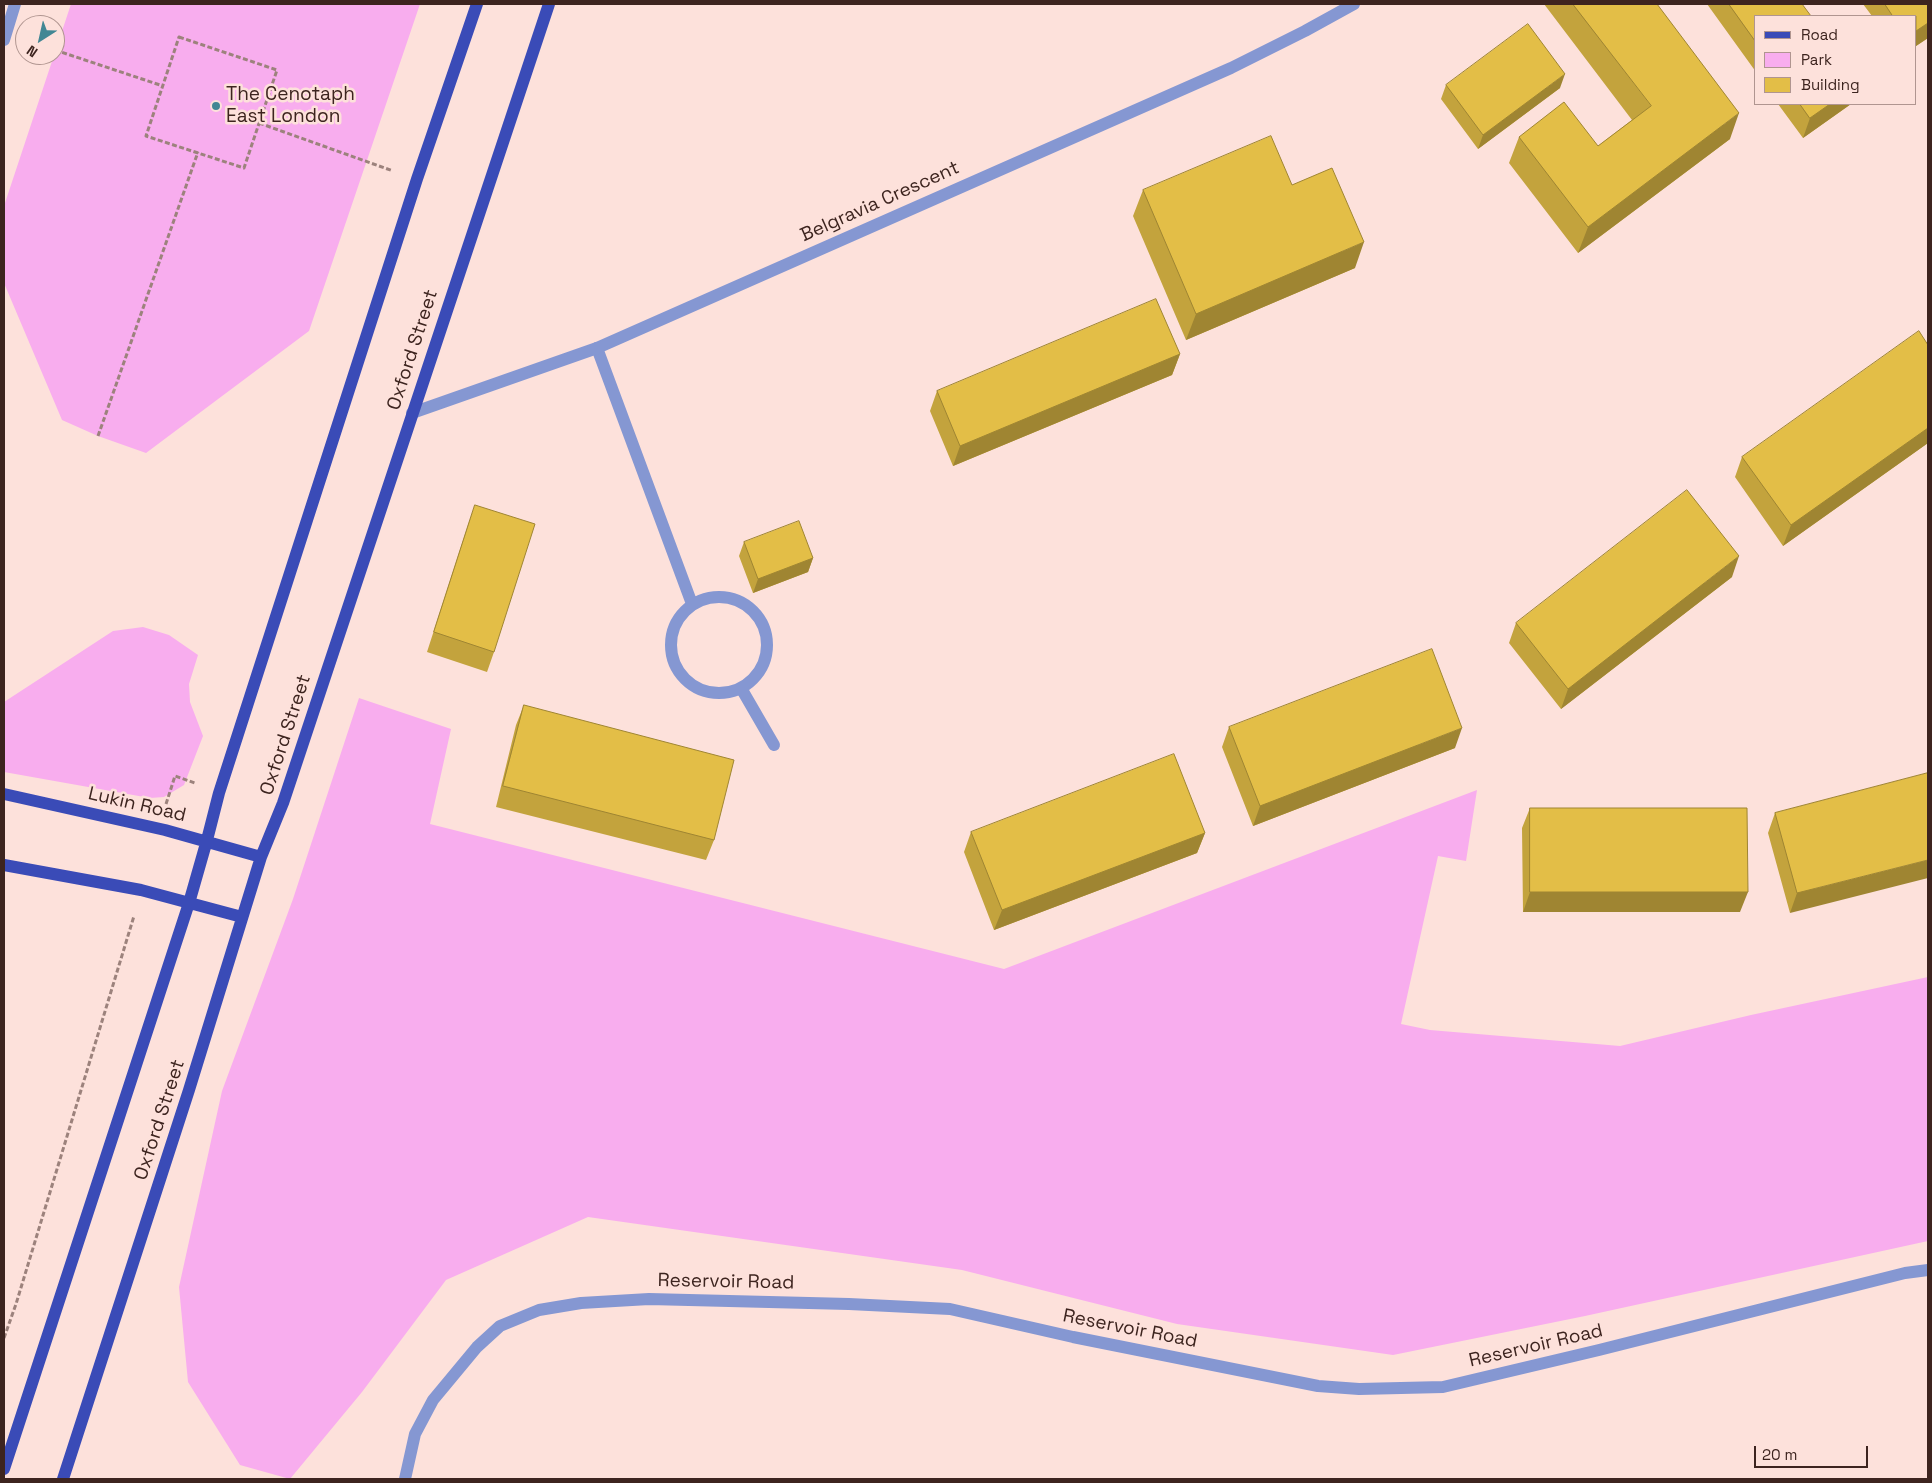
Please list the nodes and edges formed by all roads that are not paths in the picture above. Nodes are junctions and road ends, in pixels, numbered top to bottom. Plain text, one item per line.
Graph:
1 (15, 4) edge
2 (476, 4) edge
3 (549, 4) edge
4 (1354, 4) edge
5 (4, 40) edge
6 (596, 348) junction
7 (412, 413) junction
8 (692, 604) junction
9 (741, 688) junction
10 (774, 745) dead end
11 (4, 794) edge
12 (207, 840) junction
13 (261, 857) junction
14 (4, 865) edge
15 (189, 903) junction
16 (242, 917) junction
17 (1928, 1270) edge
18 (4, 1469) edge
19 (63, 1479) edge
20 (405, 1479) edge

1 - 5 street
2 - 12 main road
3 - 7 main road, Oxford Street
4 - 6 street, Belgravia Crescent
6 - 7 street, Belgravia Crescent
6 - 8 street
7 - 13 main road, Oxford Street
8 - 9 street
8 - 9 street
9 - 10 street
11 - 12 main road, Lukin Road
12 - 13 main road, Lukin Road
12 - 15 main road
13 - 16 main road, Oxford Street
14 - 15 main road
15 - 16 main road
15 - 18 main road
16 - 19 main road, Oxford Street
17 - 20 street, Reservoir Road

